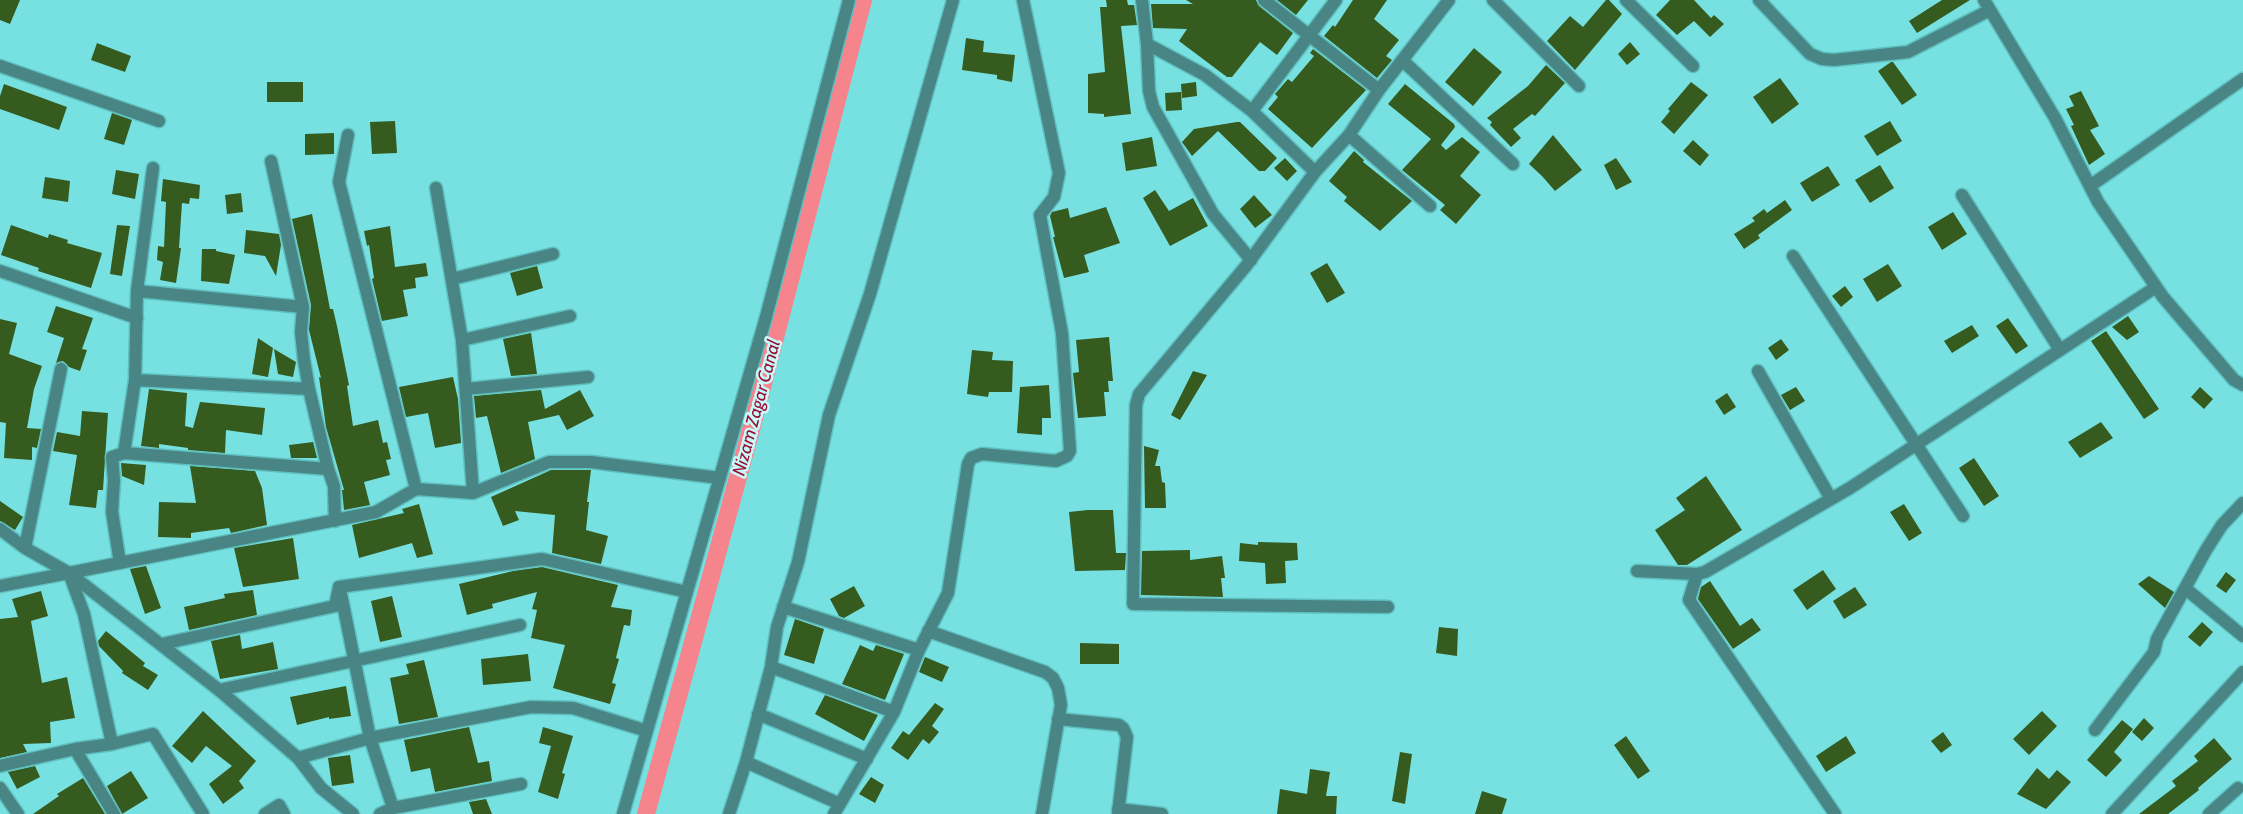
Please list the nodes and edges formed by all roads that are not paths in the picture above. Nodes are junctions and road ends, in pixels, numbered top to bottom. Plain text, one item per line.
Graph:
1 (849, 0) edge
2 (953, 0) edge
3 (1023, 0) edge
4 (1142, 0) edge
5 (1264, 0) edge
6 (1336, 0) edge
7 (1494, 0) edge
8 (1626, 0) edge
9 (1759, 0) edge
10 (1446, 1) edge
11 (1987, 5) edge
12 (1310, 36) junction
13 (1147, 44) junction
14 (1402, 60) junction
15 (0, 66) edge
16 (1693, 66) dead end
17 (2243, 79) edge
18 (1579, 86) dead end
19 (1379, 90) junction
20 (1252, 111) junction
21 (159, 121) dead end
22 (348, 135) dead end
23 (1349, 135) junction
24 (271, 161) dead end
25 (1513, 164) dead end
26 (153, 168) dead end
27 (1315, 172) junction
28 (2090, 186) junction
29 (436, 188) dead end
30 (1962, 195) dead end
31 (1430, 206) dead end
32 (553, 254) dead end
33 (1793, 256) dead end
34 (1251, 260) junction
35 (0, 271) edge
36 (452, 279) junction
37 (2156, 287) junction
38 (137, 292) junction
39 (303, 307) junction
40 (570, 316) dead end
41 (137, 318) junction
42 (462, 340) junction
43 (2060, 350) junction
44 (62, 369) dead end
45 (1758, 371) dead end
46 (588, 377) dead end
47 (135, 380) junction
48 (2243, 385) edge
49 (309, 389) junction
50 (466, 389) junction
51 (1917, 444) junction
52 (124, 453) junction
53 (328, 469) junction
54 (720, 478) junction
55 (416, 489) junction
56 (474, 493) junction
57 (1831, 499) junction
58 (2243, 503) edge
59 (1963, 516) dead end
60 (335, 521) junction
61 (0, 529) edge
62 (25, 548) junction
63 (120, 564) junction
64 (1637, 571) dead end
65 (69, 573) junction
66 (1697, 574) junction
67 (0, 586) edge
68 (339, 587) junction
69 (2186, 589) junction
70 (687, 592) junction
71 (783, 607) junction
72 (1388, 607) dead end
73 (520, 625) dead end
74 (928, 631) junction
75 (2243, 636) edge
76 (162, 644) junction
77 (919, 650) junction
78 (354, 659) junction
79 (771, 667) junction
80 (2243, 672) edge
81 (219, 690) junction
82 (894, 712) junction
83 (758, 714) junction
84 (1058, 718) junction
85 (2095, 730) dead end
86 (647, 731) junction
87 (370, 738) junction
88 (112, 744) junction
89 (75, 749) junction
90 (298, 758) junction
91 (867, 759) junction
92 (746, 762) junction
93 (0, 766) edge
94 (521, 784) dead end
95 (0, 788) edge
96 (2238, 788) dead end
97 (393, 808) junction
98 (837, 809) edge
99 (1118, 812) edge
100 (18, 814) edge
101 (114, 814) edge
102 (203, 814) edge
103 (265, 814) edge
104 (284, 814) edge
105 (354, 814) edge
106 (380, 814) edge
107 (623, 814) edge
108 (729, 814) edge
109 (1042, 814) edge
110 (1162, 814) edge
111 (1836, 814) edge
112 (2112, 814) edge
113 (2209, 814) edge

1 - 54 street
2 - 71 street
3 - 74 street
4 - 13 street
5 - 12 street
6 - 12 street
7 - 18 street
8 - 16 street
9 - 11 street
10 - 14 street
11 - 28 street
12 - 19 street
12 - 20 street
13 - 20 street
13 - 34 street
14 - 19 street
14 - 25 street
15 - 21 street
17 - 28 street
19 - 23 street
20 - 27 street
22 - 55 street
23 - 27 street
23 - 31 street
24 - 39 street
26 - 38 street
27 - 34 street
28 - 37 street
29 - 36 street
30 - 43 street
32 - 36 street
33 - 51 street
34 - 72 street
35 - 41 street
36 - 42 street
37 - 43 street
37 - 48 street
38 - 39 street
38 - 41 street
39 - 49 street
40 - 42 street
41 - 47 street
42 - 50 street
43 - 51 street
44 - 62 street
45 - 57 street
46 - 50 street
47 - 49 street
47 - 52 street
49 - 53 street
50 - 56 street
51 - 57 street
51 - 59 street
52 - 53 street
52 - 63 street
53 - 60 street
54 - 56 street
54 - 70 street
55 - 56 street
55 - 60 street
57 - 66 street
58 - 69 street
60 - 63 street
61 - 62 street
62 - 65 street
63 - 65 street
64 - 66 street
65 - 67 street
65 - 76 street
65 - 88 street
66 - 111 street
68 - 70 street
68 - 76 street
68 - 78 street
69 - 75 street
69 - 85 street
70 - 86 street
71 - 77 street
71 - 79 street
73 - 78 street
74 - 77 street
74 - 84 street
76 - 81 street
77 - 82 street
78 - 81 street
78 - 87 street
79 - 82 street
79 - 83 street
80 - 112 street
81 - 90 street
82 - 91 street
83 - 91 street
83 - 92 street
84 - 99 street
84 - 109 street
86 - 87 street
86 - 107 street
87 - 90 street
87 - 97 street
88 - 89 street
88 - 102 street
89 - 93 street
89 - 101 street
90 - 105 street
91 - 98 street
92 - 98 street
92 - 108 street
94 - 97 street
95 - 100 street
96 - 113 street
97 - 106 street
99 - 110 street
103 - 104 street

